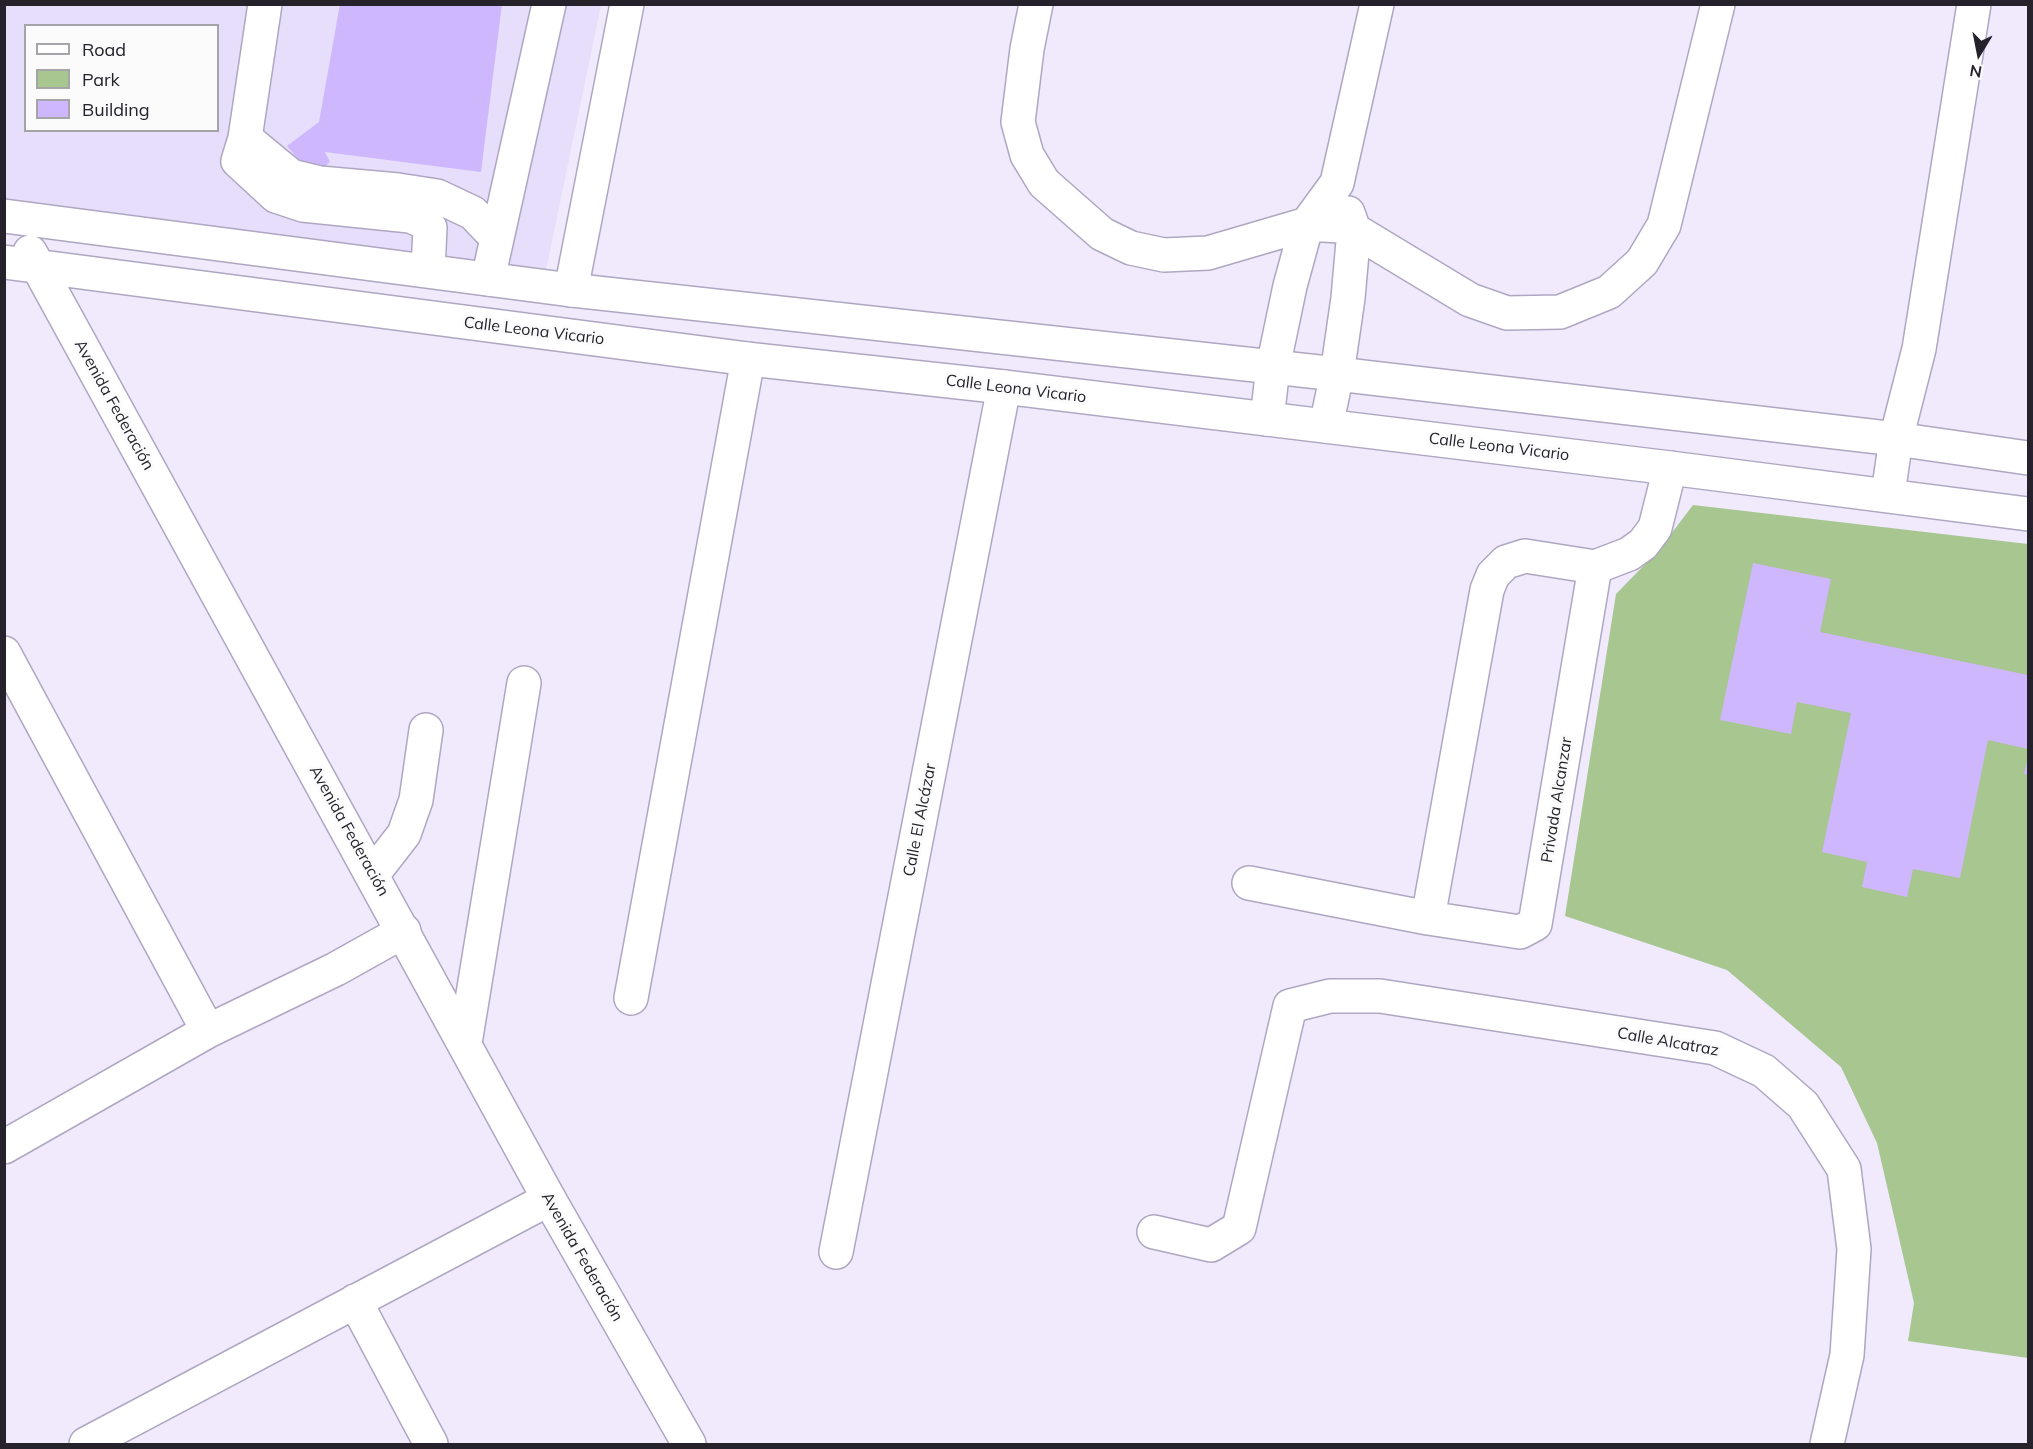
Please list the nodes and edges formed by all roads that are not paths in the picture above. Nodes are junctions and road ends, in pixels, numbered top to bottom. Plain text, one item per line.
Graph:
1 (265, 4) edge
2 (549, 4) edge
3 (627, 4) edge
4 (1036, 4) edge
5 (1377, 4) edge
6 (1718, 4) edge
7 (1974, 4) edge
8 (241, 149) junction
9 (1337, 183) junction
10 (6, 213) edge
11 (1307, 224) junction
12 (1354, 230) junction
13 (495, 236) junction
14 (4, 262) edge
15 (38, 267) junction
16 (428, 270) junction
17 (488, 279) junction
18 (571, 290) junction
19 (748, 359) junction
20 (1273, 367) junction
21 (1337, 374) junction
22 (1004, 387) junction
23 (1267, 419) junction
24 (1326, 426) junction
25 (1896, 439) junction
26 (2028, 458) edge
27 (1670, 468) junction
28 (1888, 495) junction
29 (2028, 514) edge
30 (1595, 567) junction
31 (4, 653) edge
32 (524, 683) dead end
33 (426, 730) dead end
34 (373, 874) junction
35 (1249, 883) dead end
36 (1428, 918) junction
37 (404, 931) junction
38 (631, 998) dead end
39 (208, 1030) junction
40 (465, 1043) junction
41 (4, 1147) edge
42 (549, 1199) junction
43 (1154, 1232) dead end
44 (836, 1252) dead end
45 (354, 1301) junction
46 (86, 1444) edge
47 (431, 1444) edge
48 (689, 1444) edge
49 (1827, 1444) edge

1 - 8 street
2 - 13 street
3 - 18 street
4 - 11 street
5 - 9 street
6 - 12 street
7 - 25 street
8 - 13 street
8 - 16 street
9 - 11 street
9 - 12 street
10 - 15 street, Avenida Federación
10 - 16 street
11 - 12 street
11 - 20 street
12 - 21 street
13 - 17 street
14 - 15 street, Calle Leona Vicario
15 - 19 street, Calle Leona Vicario
15 - 34 street, Avenida Federación
16 - 17 street
17 - 18 street
18 - 20 street
19 - 22 street, Calle Leona Vicario
19 - 38 street
20 - 21 street
20 - 23 street
21 - 24 street
21 - 25 street
22 - 23 street, Calle Leona Vicario
22 - 44 street, Calle El Alcázar
23 - 24 street, Calle Leona Vicario
24 - 27 street, Calle Leona Vicario
25 - 26 street
25 - 28 street
27 - 28 street, Calle Leona Vicario
27 - 30 street
28 - 29 street, Calle Leona Vicario
30 - 36 street
30 - 36 street, Privada Alcanzar
31 - 39 street
32 - 40 street
33 - 34 street
34 - 37 street, Avenida Federación
35 - 36 street, Privada Alcanzar
37 - 39 street
37 - 40 street, Avenida Federación
39 - 41 street
40 - 42 street, Avenida Federación
42 - 45 street
42 - 48 street, Avenida Federación
43 - 49 street, Calle Alcatraz
45 - 46 street
45 - 47 street

